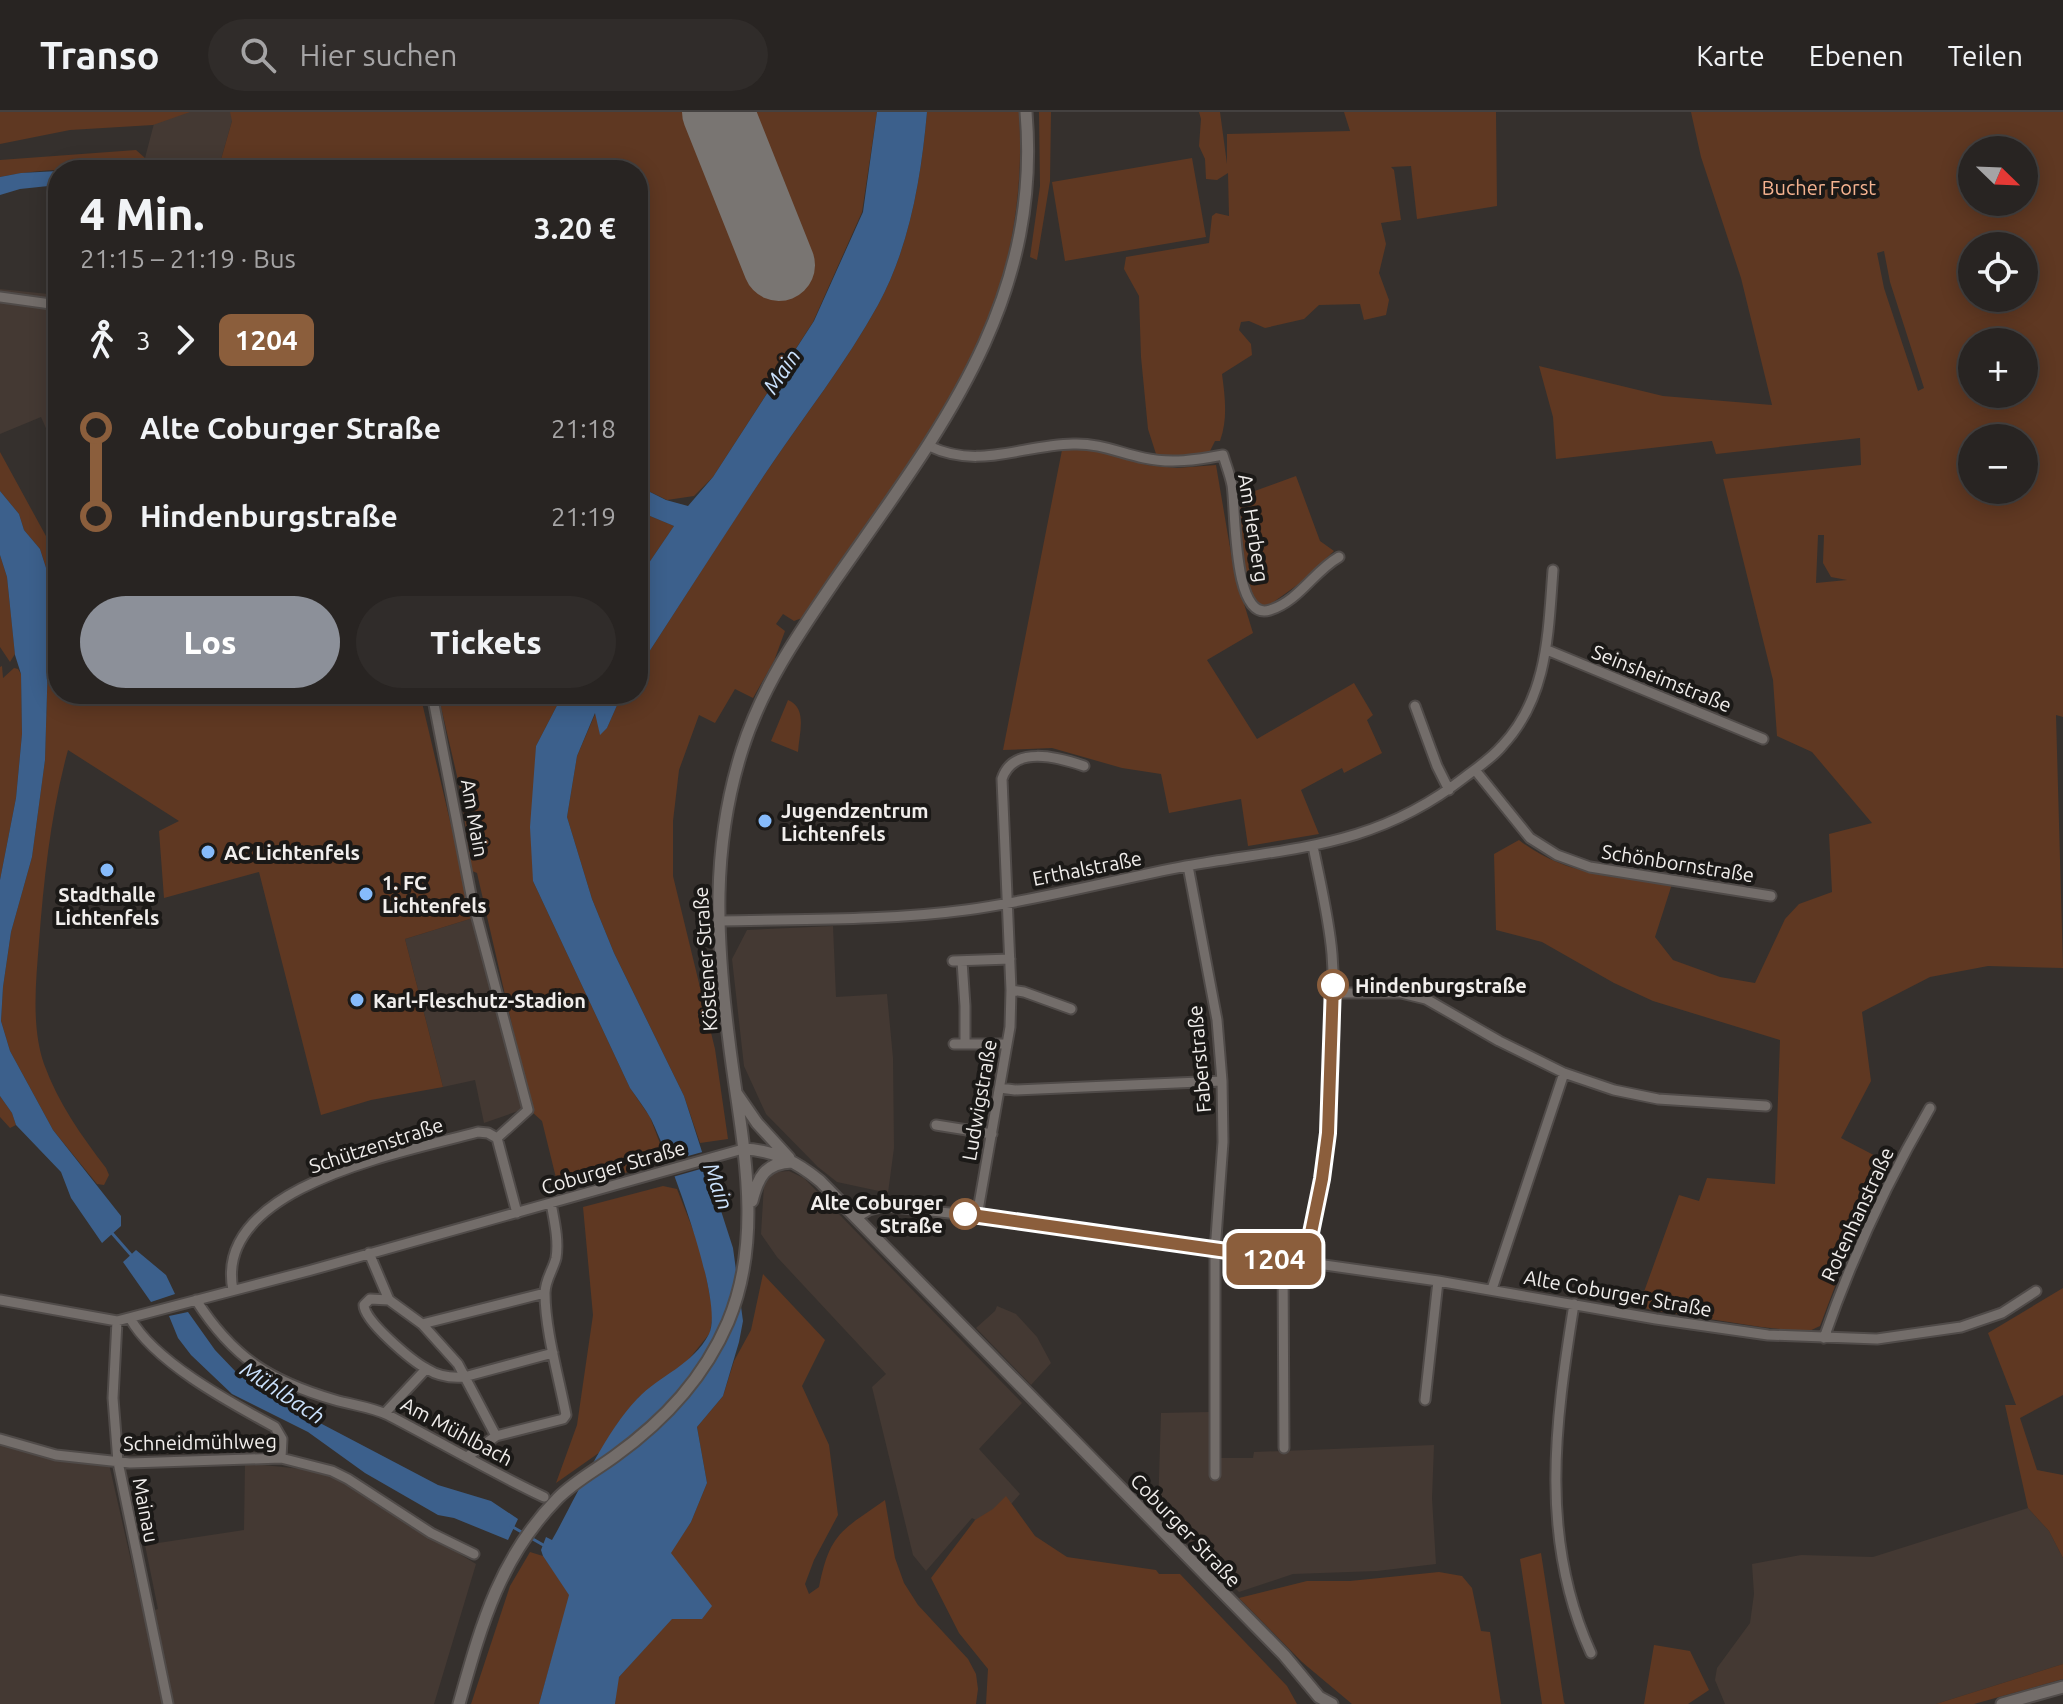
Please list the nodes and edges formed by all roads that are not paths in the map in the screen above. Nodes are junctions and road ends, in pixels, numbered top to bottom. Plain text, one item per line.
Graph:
1 (1026, 112) edge
2 (0, 297) edge
3 (48, 304) edge
4 (929, 446) junction
5 (1339, 557) dead end
6 (1553, 570) dead end
7 (1547, 650) junction
8 (434, 704) edge
9 (1415, 706) dead end
10 (1763, 739) dead end
11 (1084, 766) dead end
12 (1475, 770) junction
13 (1449, 790) junction
14 (1313, 846) junction
15 (1188, 866) junction
16 (1771, 896) dead end
17 (1008, 902) junction
18 (718, 921) junction
19 (1010, 959) junction
20 (1011, 990) junction
21 (1334, 993) junction
22 (1071, 1009) dead end
23 (1007, 1044) junction
24 (1564, 1073) junction
25 (1222, 1081) junction
26 (1000, 1088) junction
27 (736, 1092) junction
28 (1766, 1106) dead end
29 (1930, 1108) dead end
30 (936, 1125) dead end
31 (992, 1134) junction
32 (497, 1138) junction
33 (743, 1149) junction
34 (792, 1161) junction
35 (551, 1203) junction
36 (750, 1209) junction
37 (517, 1213) junction
38 (977, 1216) junction
39 (856, 1218) junction
40 (1215, 1251) junction
41 (369, 1253) junction
42 (1283, 1260) junction
43 (1305, 1262) junction
44 (1438, 1281) junction
45 (1492, 1289) junction
46 (233, 1290) junction
47 (2036, 1291) dead end
48 (545, 1293) junction
49 (0, 1300) edge
50 (193, 1300) junction
51 (389, 1300) junction
52 (1574, 1304) junction
53 (130, 1318) junction
54 (117, 1321) junction
55 (422, 1324) junction
56 (1824, 1338) junction
57 (553, 1353) junction
58 (426, 1369) junction
59 (464, 1377) junction
60 (1425, 1400) dead end
61 (385, 1413) junction
62 (496, 1436) junction
63 (0, 1439) edge
64 (1284, 1448) dead end
65 (467, 1457) junction
66 (281, 1458) junction
67 (118, 1462) junction
68 (1215, 1475) dead end
69 (544, 1497) dead end
70 (474, 1554) dead end
71 (1591, 1653) dead end
72 (2063, 1687) edge
73 (1319, 1700) edge
74 (168, 1704) edge
75 (459, 1704) edge
76 (1332, 1704) edge
77 (2002, 1704) edge

1 - 4 street, Köstener Straße
2 - 3 street
4 - 5 street, Am Herberg
4 - 18 street, Köstener Straße
6 - 7 street, Erthalstraße
7 - 10 street, Seinsheimstraße
7 - 12 street, Erthalstraße
8 - 32 street, Am Main
9 - 13 street
11 - 17 street, Ludwigstraße
12 - 13 street, Erthalstraße
12 - 16 street, Schönbornstraße
13 - 14 street, Erthalstraße
14 - 15 street, Erthalstraße
14 - 21 street
15 - 17 street, Erthalstraße
15 - 25 street, Faberstraße
17 - 18 street, Erthalstraße
17 - 19 street, Ludwigstraße
18 - 27 street, Köstener Straße
19 - 20 street, Ludwigstraße
19 - 23 street
20 - 22 street
20 - 23 street, Ludwigstraße
21 - 24 street
21 - 43 street
23 - 26 street, Ludwigstraße
24 - 28 street
24 - 45 street
25 - 26 street
25 - 40 street, Faberstraße
26 - 31 street, Ludwigstraße
27 - 33 street, Köstener Straße
27 - 34 street, Köstener Straße
29 - 56 street, Rotenhanstraße
30 - 31 street
31 - 38 street, Ludwigstraße
32 - 37 street
32 - 46 street, Schützenstraße
33 - 34 street, Coburger Straße
33 - 35 street, Coburger Straße
33 - 36 street, Köstener Straße
34 - 36 street
34 - 39 street, Coburger Straße
35 - 37 street, Coburger Straße
35 - 48 street
36 - 75 street
37 - 41 street, Coburger Straße
38 - 39 street, Alte Coburger Straße
38 - 40 street, Alte Coburger Straße
39 - 73 street, Coburger Straße
40 - 42 street, Alte Coburger Straße
40 - 68 street, Faberstraße
41 - 46 street, Coburger Straße
41 - 51 street
42 - 43 street, Alte Coburger Straße
42 - 64 street
43 - 44 street, Alte Coburger Straße
44 - 45 street, Alte Coburger Straße
44 - 60 street
45 - 52 street, Alte Coburger Straße
46 - 50 street, Coburger Straße
47 - 56 street, Alte Coburger Straße
48 - 55 street
48 - 57 street
49 - 54 street, Coburger Straße
50 - 53 street, Coburger Straße
50 - 61 street, Am Mühlbach
51 - 55 street
51 - 58 street
52 - 56 street, Alte Coburger Straße
52 - 71 street
53 - 54 street, Coburger Straße
53 - 66 street
54 - 67 street, Mainau
55 - 59 street
57 - 59 street
57 - 62 street
58 - 59 street
58 - 61 street
59 - 62 street
61 - 65 street, Am Mühlbach
62 - 65 street
63 - 67 street, Schneidmühlweg
65 - 69 street, Am Mühlbach
66 - 67 street, Schneidmühlweg
66 - 70 street, Schneidmühlweg
67 - 74 street, Mainau
72 - 77 street
73 - 76 street

